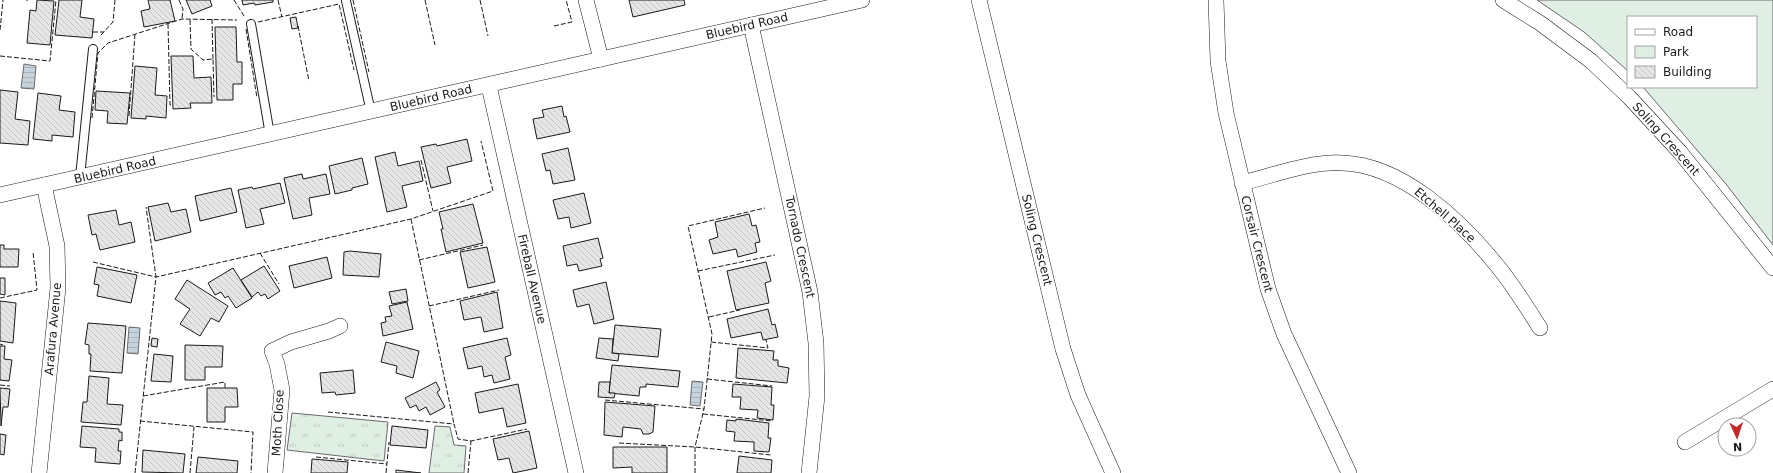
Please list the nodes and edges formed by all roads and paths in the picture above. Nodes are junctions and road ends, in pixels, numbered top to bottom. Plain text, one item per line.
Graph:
1 (586, 0) edge
2 (862, 0) edge
3 (979, 0) edge
4 (1216, 0) edge
5 (1503, 0) edge
6 (346, 1) dead end
7 (835, 3) edge
8 (251, 24) dead end
9 (751, 25) junction
10 (93, 49) dead end
11 (601, 59) junction
12 (489, 86) junction
13 (371, 112) junction
14 (270, 135) junction
15 (80, 178) junction
16 (1242, 182) junction
17 (44, 186) junction
18 (0, 196) edge
19 (1773, 268) edge
20 (340, 326) dead end
21 (1540, 328) dead end
22 (1773, 389) edge
23 (1685, 442) dead end
24 (39, 473) edge
25 (275, 473) edge
26 (576, 473) edge
27 (809, 473) edge
28 (1113, 473) edge
29 (1349, 473) edge

1 - 11 street
2 - 7 street, Bluebird Road
3 - 28 street, Soling Crescent
4 - 16 street, Corsair Crescent
5 - 19 street, Soling Crescent
6 - 13 lane
7 - 9 street, Bluebird Road
8 - 14 lane
9 - 11 street, Bluebird Road
9 - 27 street, Tornado Crescent
10 - 15 lane
11 - 12 street, Bluebird Road
12 - 13 street, Bluebird Road
12 - 26 street, Fireball Avenue
13 - 14 street, Bluebird Road
14 - 15 street, Bluebird Road
15 - 17 street, Bluebird Road
16 - 21 street, Etchell Place
16 - 29 street, Corsair Crescent
17 - 18 street, Bluebird Road
17 - 24 street, Arafura Avenue
20 - 25 street, Moth Close
22 - 23 street

